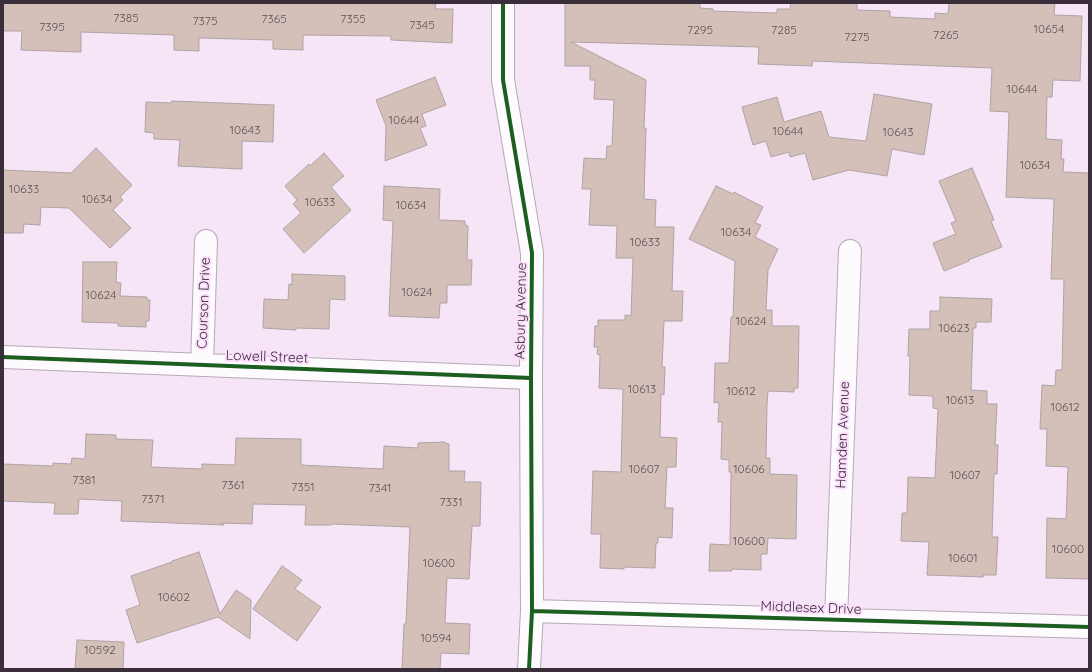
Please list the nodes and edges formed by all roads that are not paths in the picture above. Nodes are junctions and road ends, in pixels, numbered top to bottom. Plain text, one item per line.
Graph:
1 (503, 3) edge
2 (206, 241) dead end
3 (850, 251) dead end
4 (3, 357) edge
5 (202, 365) junction
6 (531, 378) junction
7 (532, 611) junction
8 (836, 619) junction
9 (1089, 626) edge
10 (529, 669) edge

1 - 6 street, Asbury Avenue
2 - 5 street, Courson Drive
3 - 8 street, Hamden Avenue
4 - 5 street, Lowell Street
5 - 6 street, Lowell Street
6 - 7 street, Asbury Avenue
7 - 8 street, Middlesex Drive
7 - 10 street, Asbury Avenue
8 - 9 street, Middlesex Drive

